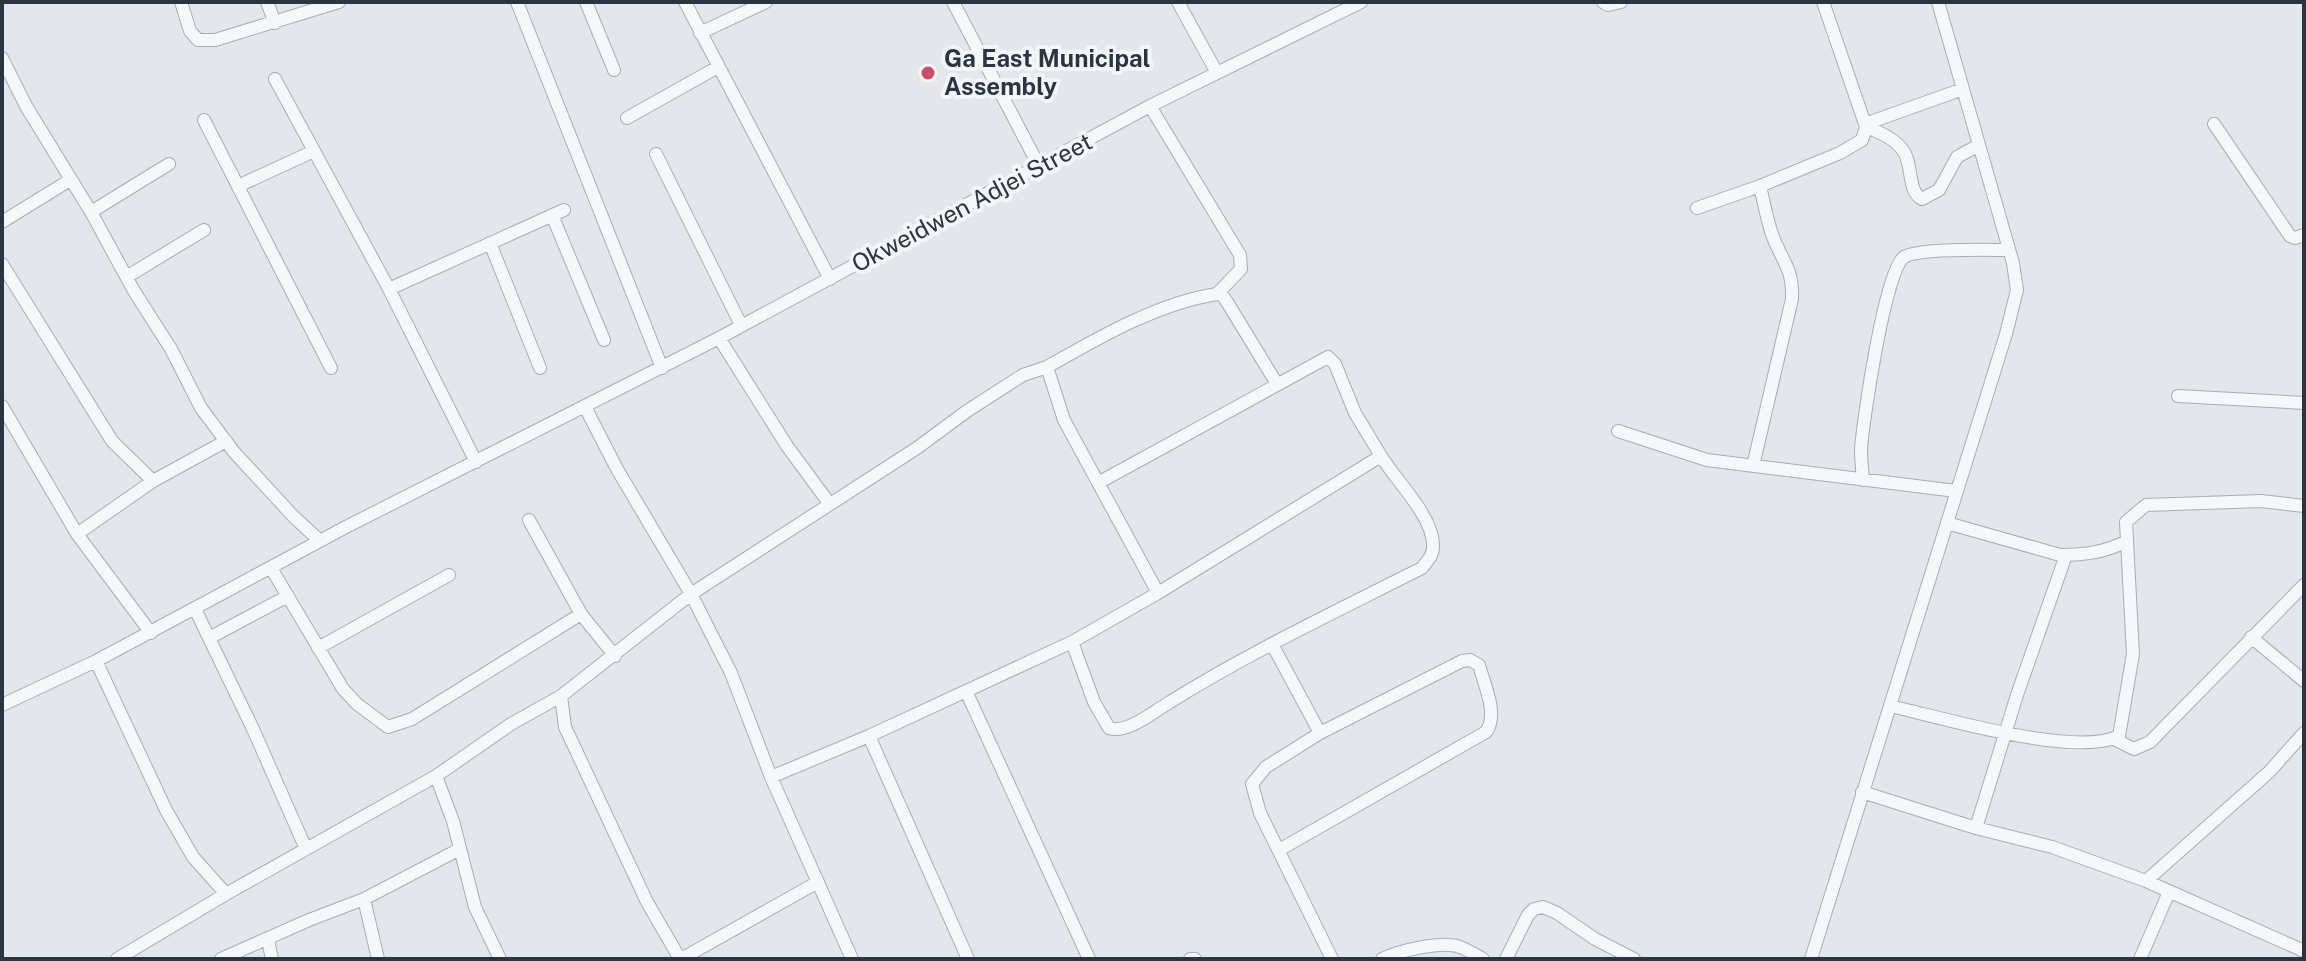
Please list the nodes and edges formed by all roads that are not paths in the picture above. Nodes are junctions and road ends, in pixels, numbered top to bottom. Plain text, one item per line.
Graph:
1 (181, 2) edge
2 (267, 2) edge
3 (339, 2) edge
4 (517, 2) edge
5 (586, 2) edge
6 (685, 2) edge
7 (766, 2) edge
8 (953, 2) edge
9 (1361, 2) edge
10 (1603, 2) edge
11 (1621, 2) edge
12 (1823, 2) edge
13 (1938, 2) edge
14 (1183, 4) edge
15 (275, 23) junction
16 (700, 33) junction
17 (2, 58) edge
18 (718, 67) junction
19 (614, 70) dead end
20 (1217, 73) junction
21 (275, 79) dead end
22 (1963, 89) junction
23 (1150, 106) junction
24 (627, 118) dead end
25 (204, 120) dead end
26 (2214, 124) dead end
27 (1865, 125) junction
28 (1979, 145) junction
29 (314, 151) junction
30 (656, 154) dead end
31 (169, 164) dead end
32 (1039, 166) junction
33 (70, 180) junction
34 (238, 186) junction
35 (1760, 186) junction
36 (1697, 208) dead end
37 (91, 212) junction
38 (2, 222) edge
39 (204, 230) dead end
40 (2304, 235) edge
41 (490, 243) junction
42 (2008, 250) junction
43 (2, 264) edge
44 (128, 276) junction
45 (830, 279) junction
46 (389, 289) junction
47 (1217, 294) junction
48 (741, 325) junction
49 (719, 338) junction
50 (604, 340) dead end
51 (1047, 367) junction
52 (331, 368) dead end
53 (540, 368) dead end
54 (662, 368) junction
55 (1277, 384) junction
56 (2178, 396) dead end
57 (2304, 403) edge
58 (2, 406) edge
59 (585, 407) junction
60 (1618, 431) dead end
61 (226, 441) junction
62 (1381, 456) junction
63 (476, 462) junction
64 (1753, 466) junction
65 (1863, 480) junction
66 (153, 481) junction
67 (1098, 483) junction
68 (1956, 491) junction
69 (829, 503) junction
70 (2304, 506) edge
71 (529, 520) dead end
72 (1947, 523) junction
73 (77, 534) junction
74 (320, 541) junction
75 (2127, 541) junction
76 (2066, 555) junction
77 (271, 568) junction
78 (449, 575) dead end
79 (2304, 585) edge
80 (1158, 593) junction
81 (691, 594) junction
82 (288, 596) junction
83 (195, 609) junction
84 (581, 614) junction
85 (151, 633) junction
86 (2251, 637) junction
87 (209, 638) junction
88 (1072, 642) junction
89 (1272, 644) junction
90 (318, 648) junction
91 (615, 656) junction
92 (96, 661) junction
93 (2304, 681) edge
94 (966, 691) junction
95 (561, 696) junction
96 (2, 705) edge
97 (1890, 706) junction
98 (2006, 732) junction
99 (1320, 733) junction
100 (2304, 733) edge
101 (869, 736) junction
102 (2114, 739) junction
103 (436, 776) junction
104 (771, 777) junction
105 (1862, 792) junction
106 (1976, 828) junction
107 (306, 849) junction
108 (458, 850) junction
109 (1279, 850) junction
110 (2146, 881) junction
111 (818, 882) junction
112 (2169, 892) junction
113 (226, 894) junction
114 (364, 899) junction
115 (268, 940) junction
116 (705, 945) junction
117 (2304, 951) edge
118 (117, 959) edge
119 (221, 959) edge
120 (272, 959) edge
121 (378, 959) edge
122 (500, 959) edge
123 (680, 959) edge
124 (711, 959) edge
125 (852, 959) edge
126 (968, 959) edge
127 (1089, 959) edge
128 (1332, 959) edge
129 (1382, 959) edge
130 (1483, 959) edge
131 (1506, 959) edge
132 (1634, 959) edge
133 (1811, 959) edge
134 (2140, 959) edge

1 - 15 street
2 - 15 street
3 - 15 street
4 - 54 street
5 - 19 street
6 - 16 street
7 - 16 street
8 - 32 street
9 - 20 street, Okweidwen Adjei Street
10 - 11 street
12 - 27 street
13 - 22 street
14 - 20 street
16 - 18 street
17 - 33 street
18 - 24 street
18 - 45 street
20 - 23 street, Okweidwen Adjei Street
21 - 29 street
22 - 27 street
22 - 28 street
23 - 32 street, Okweidwen Adjei Street
23 - 47 street
25 - 34 street
26 - 40 street
27 - 28 street
27 - 35 street
28 - 42 street
29 - 34 street
29 - 46 street
30 - 48 street
31 - 37 street
32 - 45 street, Okweidwen Adjei Street
33 - 37 street
33 - 38 street
34 - 52 street
35 - 36 street
35 - 64 street
37 - 44 street
39 - 44 street
41 - 46 street
41 - 50 street
41 - 53 street
42 - 65 street
42 - 68 street
43 - 66 street
44 - 61 street
45 - 48 street, Okweidwen Adjei Street
46 - 63 street
47 - 51 street
47 - 55 street
48 - 49 street, Okweidwen Adjei Street
49 - 54 street, Okweidwen Adjei Street
49 - 69 street
51 - 67 street
51 - 69 street
54 - 59 street, Okweidwen Adjei Street
55 - 62 street
55 - 67 street
56 - 57 street
58 - 73 street
59 - 63 street, Okweidwen Adjei Street
59 - 81 street
60 - 64 street
61 - 66 street
61 - 74 street
62 - 80 street
62 - 89 street
63 - 74 street, Okweidwen Adjei Street
64 - 65 street
65 - 68 street
66 - 73 street
67 - 80 street
68 - 72 street
69 - 81 street
70 - 75 street
71 - 84 street
72 - 76 street
72 - 97 street
73 - 85 street
74 - 77 street, Okweidwen Adjei Street
75 - 76 street
75 - 102 street
76 - 98 street
77 - 82 street
77 - 83 street, Okweidwen Adjei Street
78 - 90 street
79 - 86 street
80 - 88 street
81 - 91 street
81 - 104 street
82 - 87 street
82 - 90 street
83 - 85 street, Okweidwen Adjei Street
83 - 87 street
84 - 90 street
84 - 91 street
85 - 92 street, Okweidwen Adjei Street
86 - 93 street
86 - 102 street
87 - 107 street
88 - 89 street
88 - 94 street
89 - 99 street
91 - 95 street
92 - 96 street, Okweidwen Adjei Street
92 - 113 street
94 - 101 street
94 - 127 street
95 - 103 street
95 - 123 street
97 - 98 street
97 - 105 street
98 - 102 street
98 - 106 street
99 - 109 street
99 - 109 street
100 - 110 street
101 - 104 street
101 - 126 street
103 - 107 street
103 - 108 street
104 - 111 street
105 - 106 street
105 - 133 street
106 - 110 street
107 - 113 street
108 - 114 street
108 - 122 street
109 - 128 street
110 - 112 street
111 - 116 street
111 - 125 street
112 - 117 street
112 - 134 street
113 - 118 street
114 - 115 street
114 - 121 street
115 - 119 street
115 - 120 street
116 - 123 street
116 - 124 street
129 - 130 street
131 - 132 street

